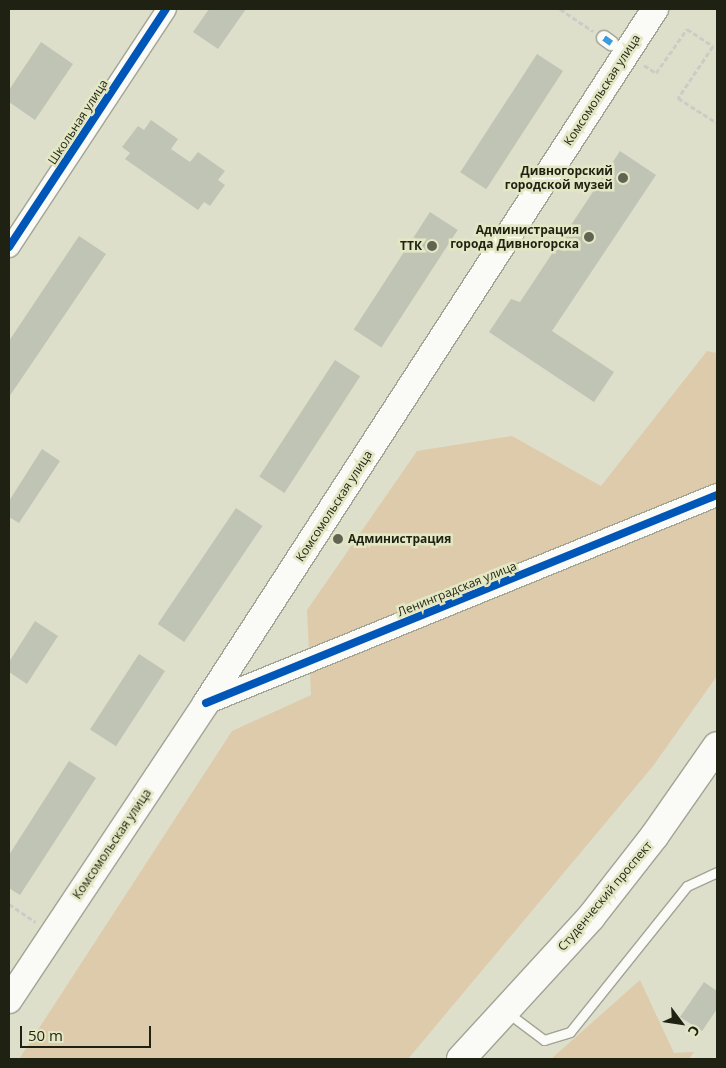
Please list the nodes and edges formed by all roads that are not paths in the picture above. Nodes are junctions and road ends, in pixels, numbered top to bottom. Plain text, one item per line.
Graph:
1 (166, 9) edge
2 (655, 9) edge
3 (9, 247) edge
4 (717, 494) edge
5 (206, 704) junction
6 (717, 746) edge
7 (717, 872) edge
8 (9, 1000) edge
9 (505, 1010) junction
10 (460, 1059) edge

1 - 3 street, Школьная улица
2 - 5 main road, Комсомольская улица
4 - 5 street, Ленинградская улица
5 - 8 main road, Комсомольская улица
6 - 9 highway, Студенческий проспект
7 - 9 lane
9 - 10 highway, Студенческий проспект

